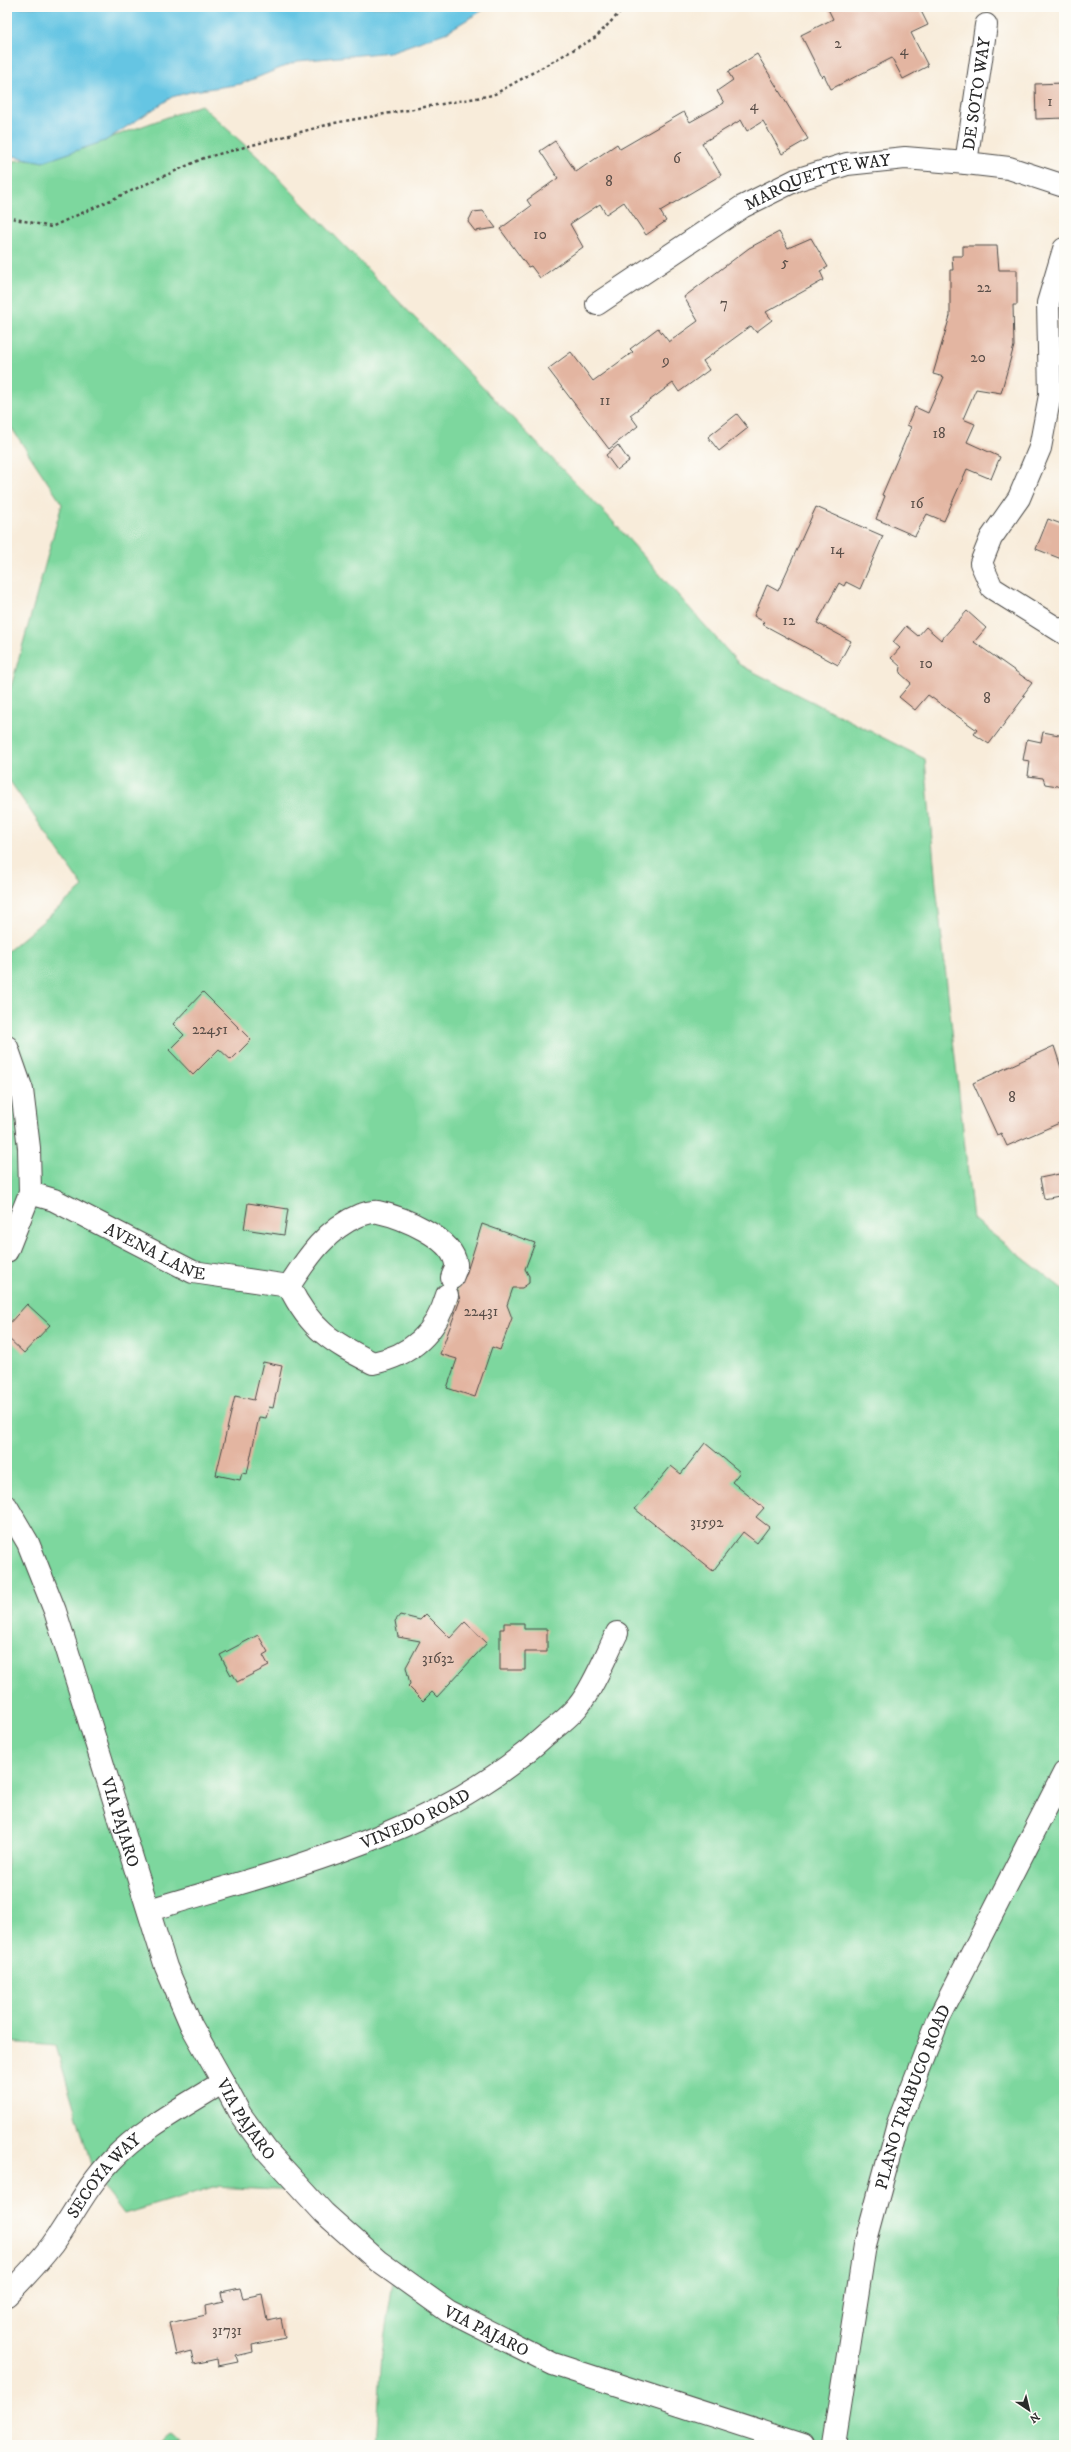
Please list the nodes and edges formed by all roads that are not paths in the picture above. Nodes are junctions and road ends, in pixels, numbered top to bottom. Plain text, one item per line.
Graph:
1 (986, 25) dead end
2 (966, 163) junction
3 (1064, 186) edge
4 (1064, 249) edge
5 (597, 304) dead end
6 (1064, 633) edge
7 (7, 1047) edge
8 (30, 1193) junction
9 (7, 1251) edge
10 (289, 1286) junction
11 (7, 1507) edge
12 (618, 1632) dead end
13 (1064, 1773) edge
14 (148, 1910) junction
15 (223, 2082) junction
16 (7, 2295) edge
17 (803, 2445) edge
18 (834, 2445) edge

1 - 2 street, DE SOTO WAY
2 - 3 street, MARQUETTE WAY
2 - 5 street, MARQUETTE WAY
4 - 6 street
7 - 8 street
8 - 9 street
8 - 10 street, AVENA LANE
10 - 10 street
11 - 14 street, VIA PAJARO
12 - 14 street, VINEDO ROAD
13 - 18 street, PLANO TRABUCO ROAD
14 - 15 street, VIA PAJARO
15 - 16 street, SECOYA WAY
15 - 17 street, VIA PAJARO

